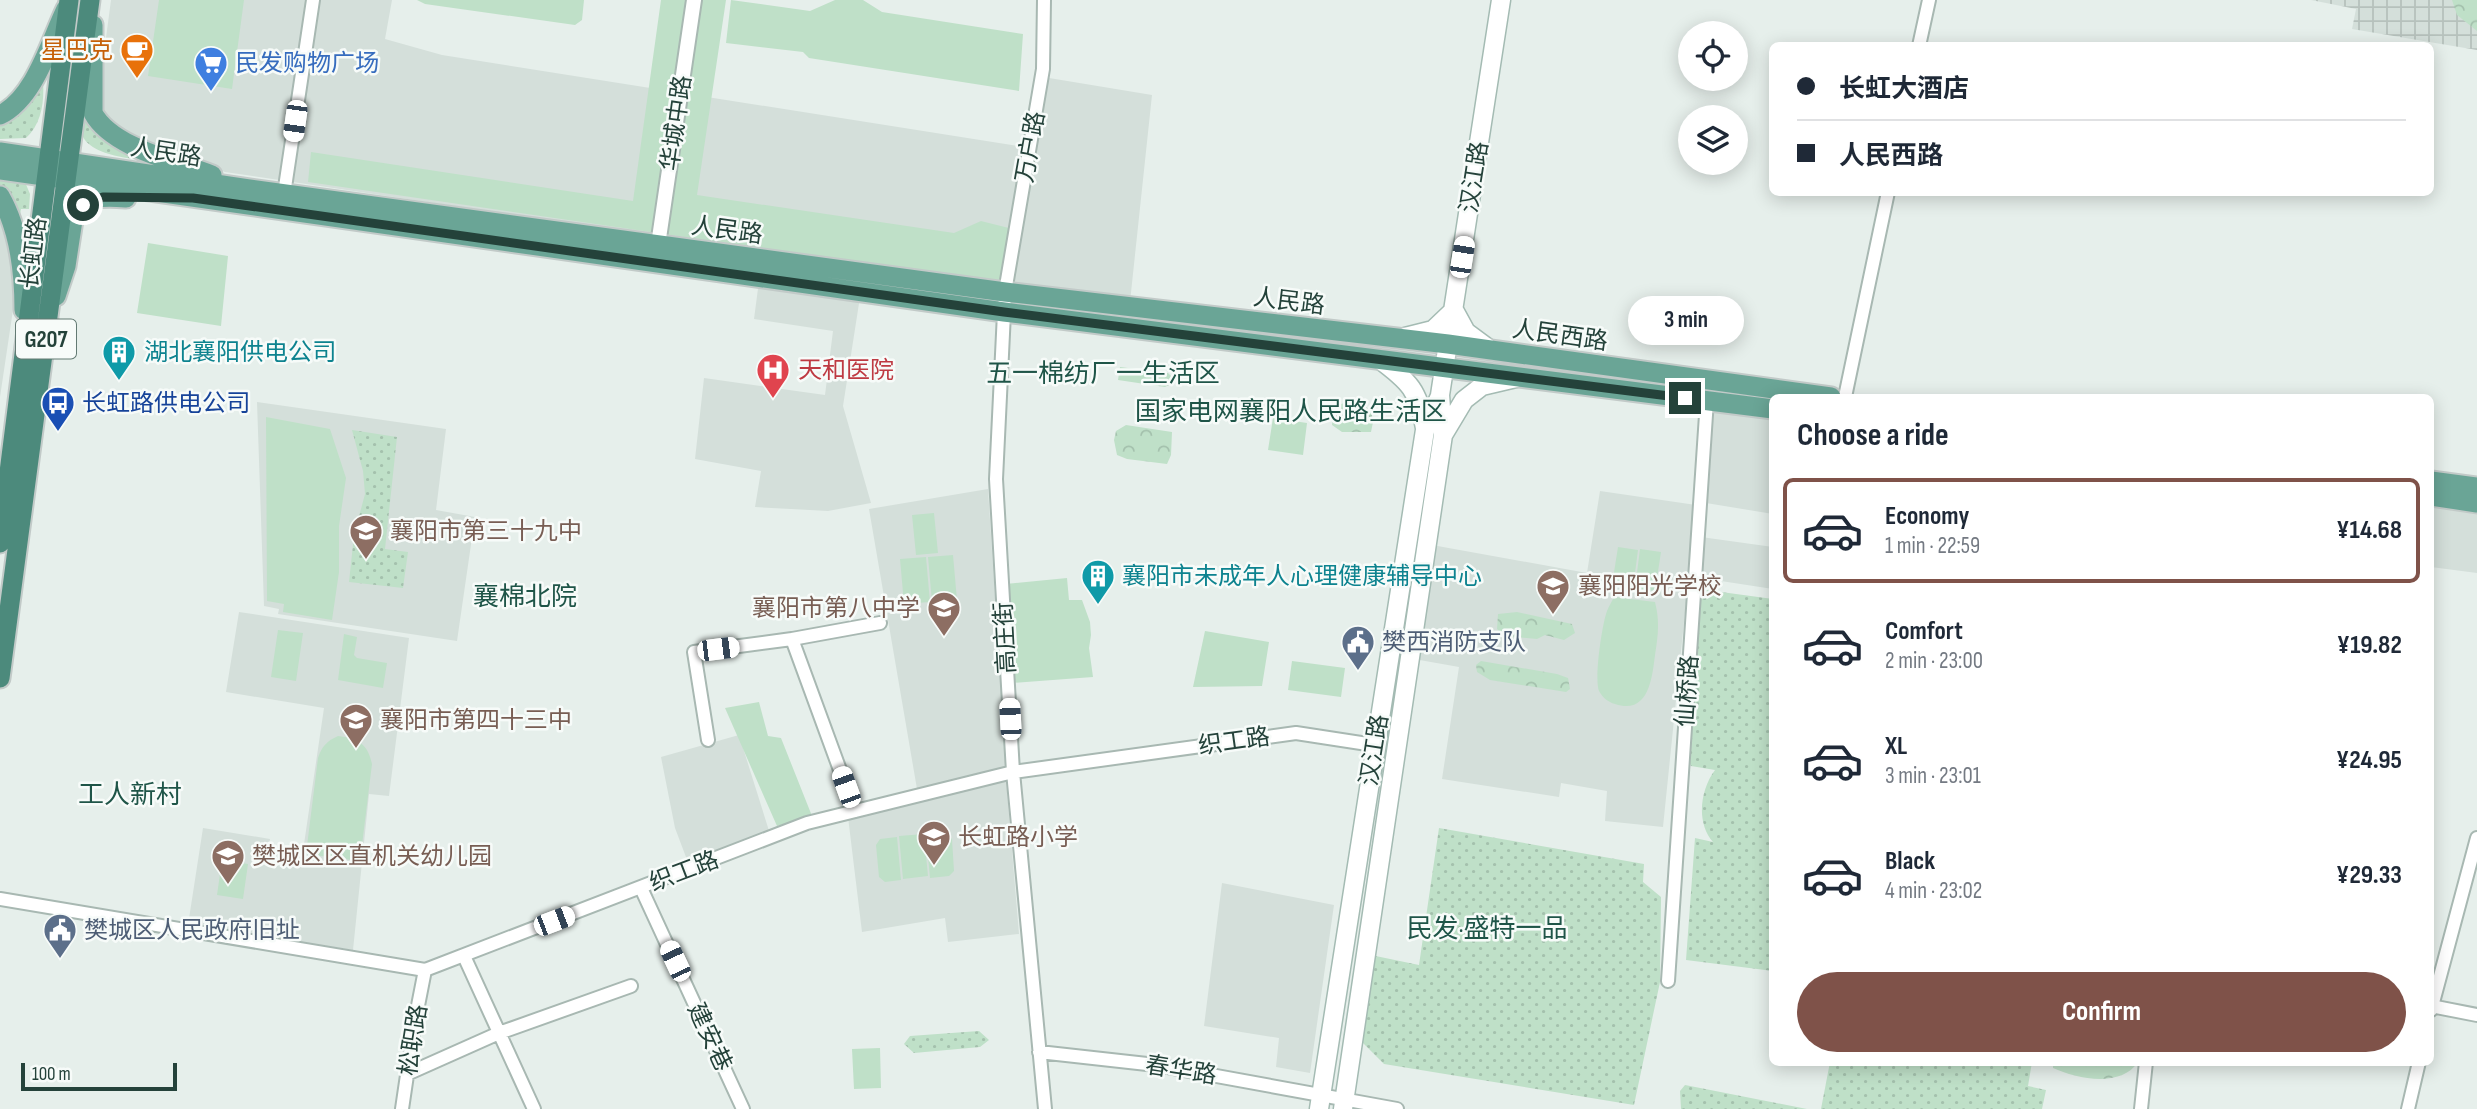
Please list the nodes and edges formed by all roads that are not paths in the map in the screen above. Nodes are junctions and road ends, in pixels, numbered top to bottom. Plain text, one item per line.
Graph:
1 (91, 0) edge
2 (313, 0) edge
3 (694, 0) edge
4 (1044, 0) edge
5 (1501, 0) edge
6 (1929, 0) edge
7 (69, 1) edge
8 (1920, 42) edge
9 (0, 115) edge
10 (0, 152) edge
11 (48, 167) junction
12 (0, 170) edge
13 (68, 170) junction
14 (249, 189) junction
15 (284, 194) junction
16 (0, 196) edge
17 (1887, 196) edge
18 (193, 198) junction
19 (658, 245) junction
20 (1004, 302) junction
21 (1454, 310) junction
22 (49, 319) junction
23 (28, 322) junction
24 (1398, 338) junction
25 (1448, 344) junction
26 (1489, 349) junction
27 (23, 358) junction
28 (1379, 359) junction
29 (1445, 366) junction
30 (1520, 377) junction
31 (1810, 394) edge
32 (1846, 394) edge
33 (1440, 395) junction
34 (1707, 400) junction
35 (1769, 408) edge
36 (1425, 430) junction
37 (1443, 435) junction
38 (2434, 481) edge
39 (2477, 487) edge
40 (2434, 496) edge
41 (2477, 503) edge
42 (0, 543) edge
43 (880, 623) dead end
44 (792, 639) junction
45 (0, 678) edge
46 (708, 740) dead end
47 (1374, 745) junction
48 (1013, 772) junction
49 (855, 811) junction
50 (2477, 838) edge
51 (641, 888) junction
52 (0, 899) edge
53 (464, 956) junction
54 (425, 970) junction
55 (1668, 981) dead end
56 (631, 986) dead end
57 (2434, 997) edge
58 (2434, 1009) edge
59 (2477, 1016) edge
60 (499, 1033) junction
61 (1039, 1052) junction
62 (2146, 1066) edge
63 (2417, 1066) edge
64 (407, 1074) junction
65 (1320, 1102) edge
66 (1344, 1104) edge
67 (402, 1109) edge
68 (534, 1109) edge
69 (743, 1109) edge
70 (1045, 1109) edge
71 (1397, 1109) edge
72 (2141, 1109) edge
73 (2408, 1109) edge

1 - 13 highway, 长虹路 / G207
1 - 14 main road
2 - 15 street
3 - 19 street, 华城中路
4 - 20 street, 万户路
5 - 21 main road, 汉江路
6 - 8 street
7 - 9 main road
7 - 11 highway, 长虹路 / G207
10 - 11 main road, 人民路
11 - 12 main road, 人民路
11 - 13 main road, 人民路
11 - 23 highway, 长虹路 / G207
13 - 14 main road, 人民路
13 - 18 main road, 人民路
13 - 22 highway, 长虹路 / G207
14 - 15 main road, 人民路
15 - 19 main road, 人民路
16 - 27 main road
17 - 32 street
18 - 20 main road, 人民路
18 - 22 main road
19 - 20 main road, 人民路
20 - 24 main road, 人民路
20 - 28 main road, 人民路
20 - 48 street, 高庄街
21 - 24 main road
21 - 25 main road, 汉江路
21 - 26 main road
22 - 23 highway
22 - 45 highway, 长虹路 / G207
23 - 27 highway, 长虹路 / G207
24 - 25 main road, 人民路
25 - 26 main road, 人民西路
25 - 29 main road, 汉江路
26 - 31 main road, 人民西路
27 - 42 highway, 长虹路 / G207
28 - 29 main road, 人民路
28 - 36 main road
29 - 30 main road, 人民西路
29 - 33 main road, 汉江路
30 - 34 main road, 人民西路
30 - 37 main road
33 - 36 main road, 汉江路
33 - 37 main road, 汉江路
34 - 35 main road, 人民西路
34 - 55 street, 仙桥路
36 - 47 main road, 汉江路
37 - 66 main road, 汉江路
38 - 39 main road
40 - 41 main road
43 - 44 street
44 - 46 street
44 - 49 street
47 - 48 street, 织工路
47 - 65 main road, 汉江路
48 - 49 street, 织工路
48 - 61 street, 高庄街
49 - 51 street, 织工路
50 - 57 street
51 - 53 street, 织工路
51 - 69 street, 建安巷
52 - 54 street, 织工路
53 - 54 street, 织工路
53 - 60 street
54 - 64 street, 松职路
56 - 60 street
58 - 59 street
60 - 64 street
60 - 68 street
61 - 65 street, 春华路
61 - 70 street, 高庄街
62 - 72 street
63 - 73 street
64 - 67 street, 松职路
65 - 66 street
66 - 71 street

